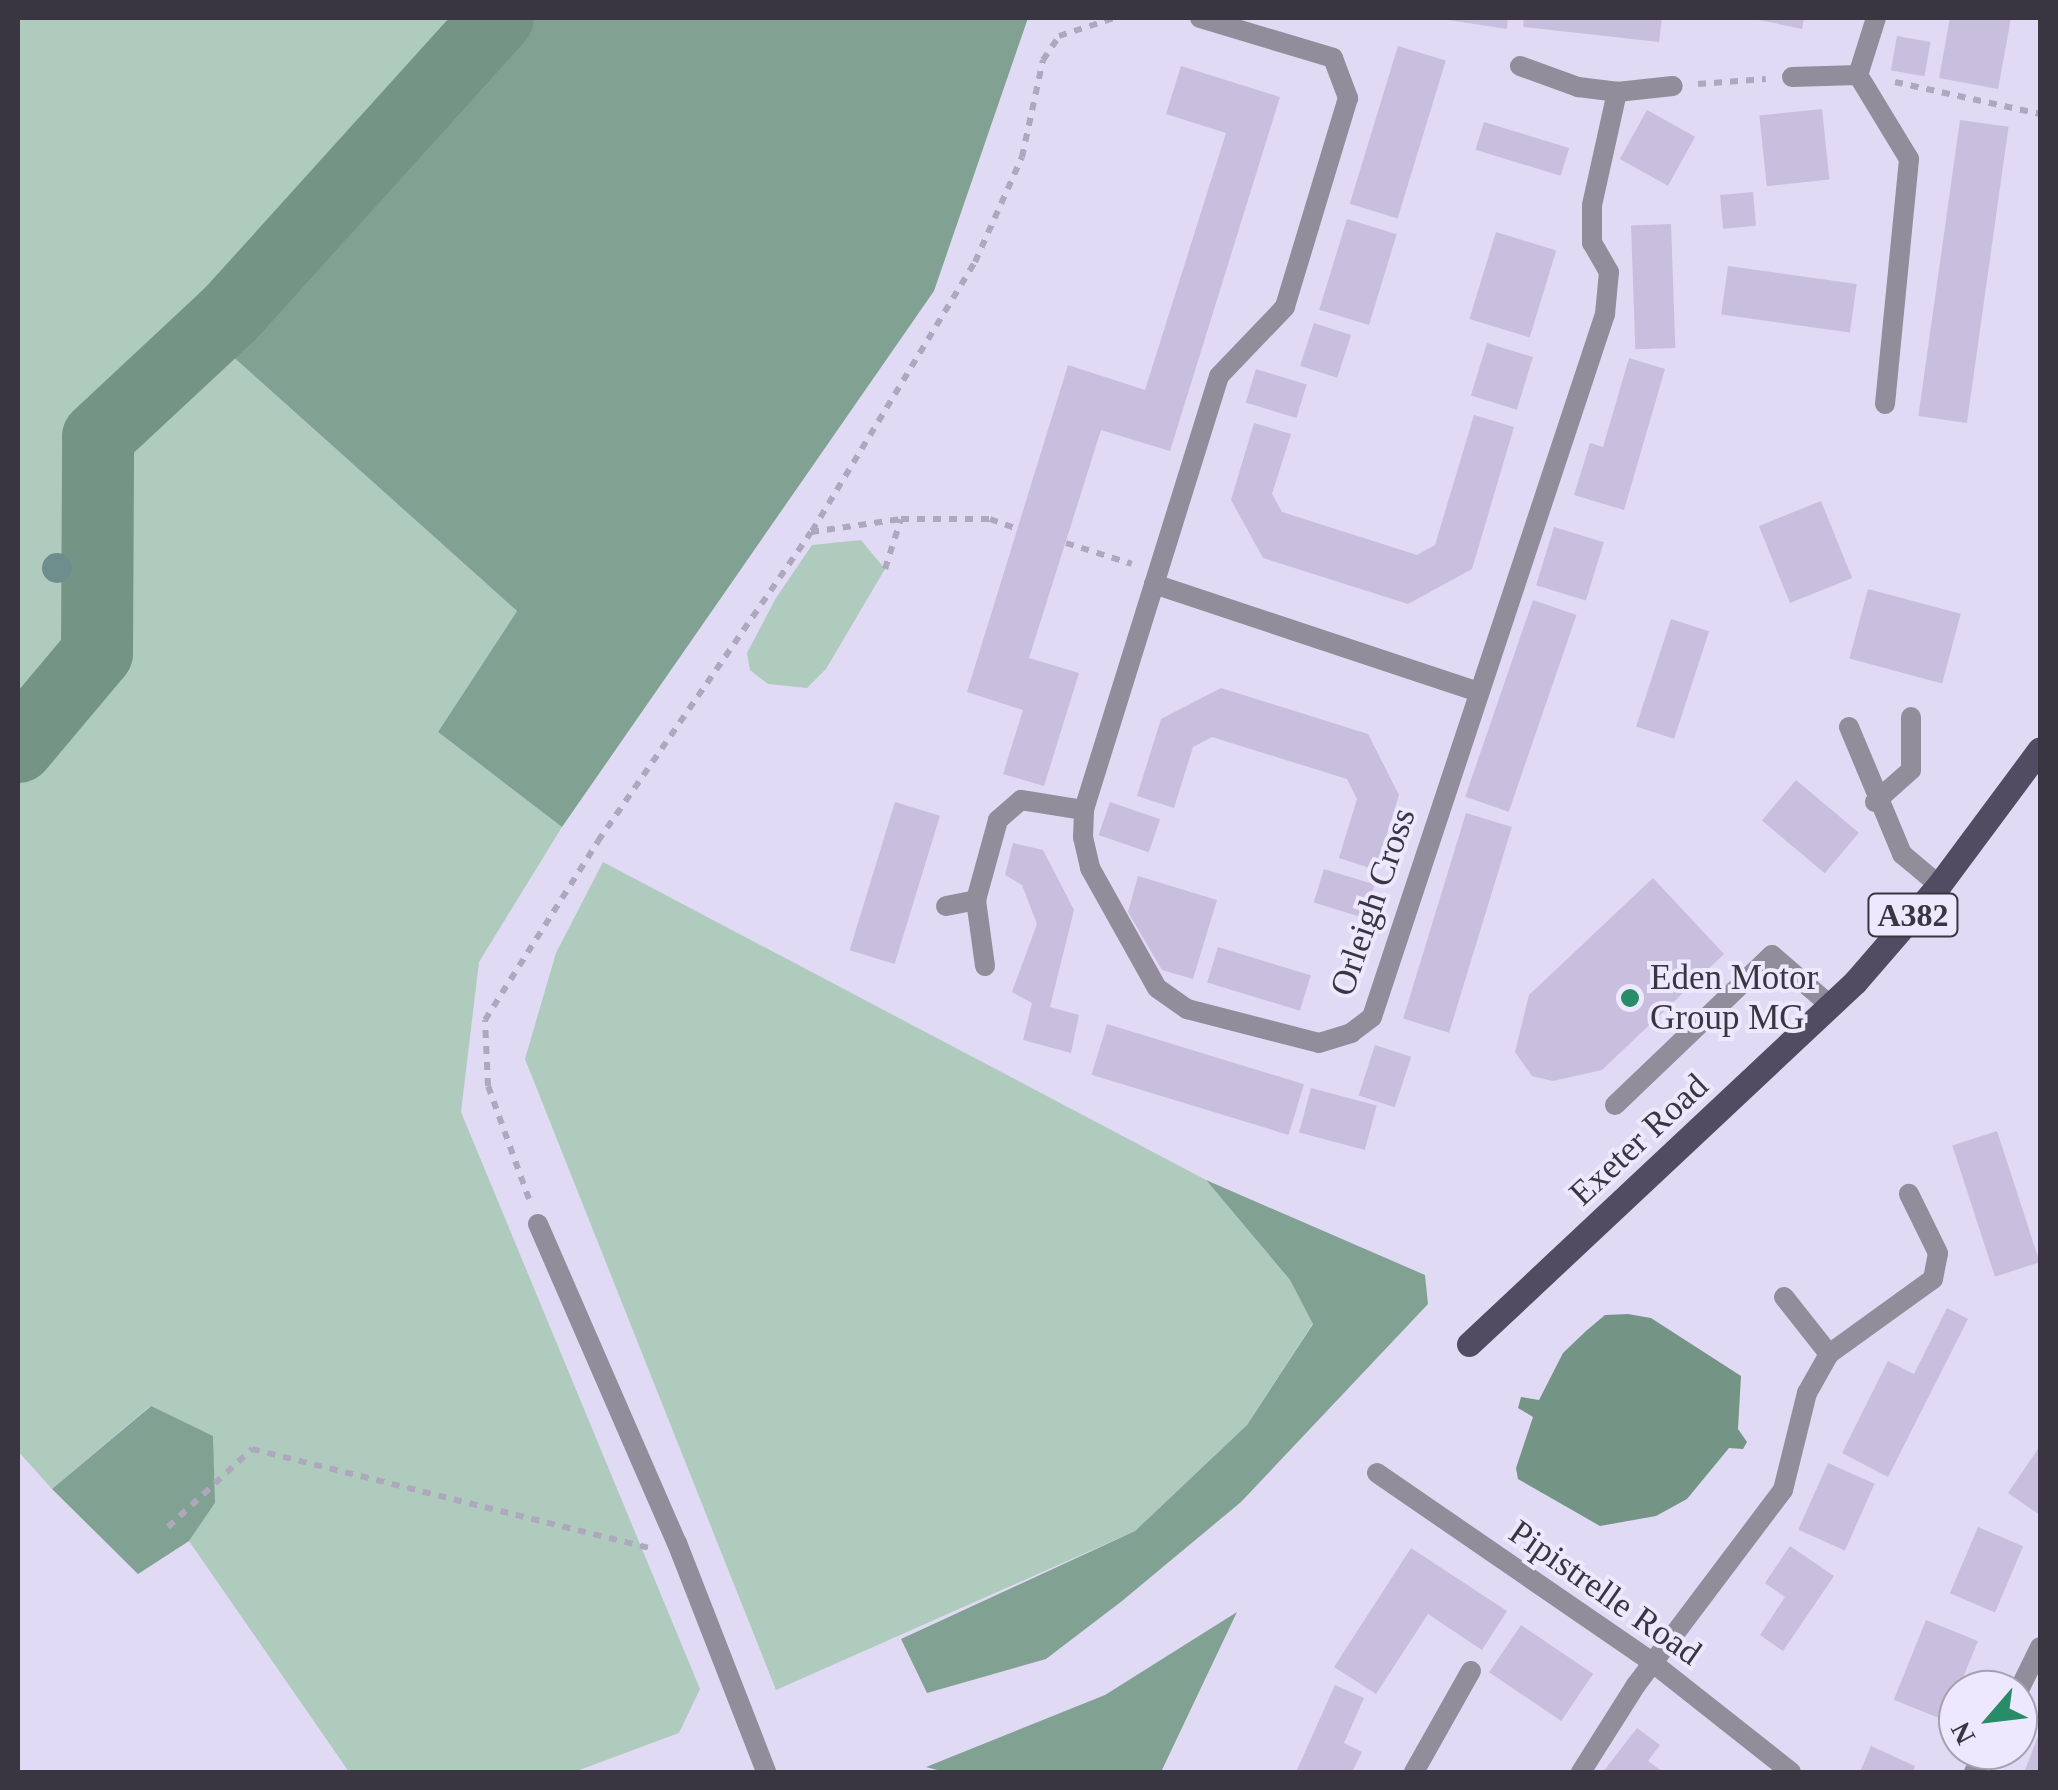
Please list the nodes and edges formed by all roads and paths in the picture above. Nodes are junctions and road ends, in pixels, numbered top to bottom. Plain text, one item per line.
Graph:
1 (1114, 18) edge
2 (1200, 18) edge
3 (1876, 18) edge
4 (1520, 66) dead end
5 (1858, 75) junction
6 (1792, 77) joint
7 (1673, 86) joint
8 (1617, 92) junction
9 (2040, 114) edge
10 (1885, 404) dead end
11 (901, 519) junction
12 (1018, 528) dead end
13 (811, 532) junction
14 (1066, 543) dead end
15 (885, 569) dead end
16 (1156, 578) junction
17 (1478, 692) junction
18 (1911, 717) dead end
19 (1849, 728) dead end
20 (2040, 749) edge
21 (1876, 802) junction
22 (1084, 810) junction
23 (1940, 885) junction
24 (976, 900) junction
25 (946, 906) dead end
26 (986, 966) dead end
27 (1831, 1006) junction
28 (1615, 1105) dead end
29 (1908, 1194) dead end
30 (538, 1224) joint
31 (1784, 1297) dead end
32 (1468, 1344) dead end
33 (1830, 1354) junction
34 (1377, 1473) dead end
35 (168, 1527) dead end
36 (677, 1543) junction
37 (2040, 1647) edge
38 (1653, 1663) junction
39 (2029, 1670) edge
40 (1471, 1671) dead end
41 (1423, 1769) edge
42 (766, 1771) edge
43 (1581, 1772) edge
44 (1791, 1772) edge

1 - 13 path
2 - 16 street, Orleigh Cross
3 - 5 street
4 - 8 street
5 - 6 street
5 - 9 path
5 - 10 street
6 - 7 path
7 - 8 street
8 - 17 street, Orleigh Cross
11 - 12 path
11 - 13 path
11 - 15 path
13 - 30 path
14 - 16 path
16 - 17 street
16 - 22 street, Orleigh Cross
17 - 22 street, Orleigh Cross
18 - 21 street
19 - 21 street
20 - 23 main road, Exeter Road / A382
21 - 23 street
22 - 24 street
23 - 27 main road, Exeter Road / A382
24 - 25 street
24 - 26 street
27 - 28 street
27 - 32 main road, Exeter Road / A382
29 - 33 street
30 - 36 street
31 - 33 street
33 - 38 street
34 - 38 street, Pipistrelle Road
35 - 36 path
36 - 42 street
37 - 39 street
38 - 43 street
38 - 44 street, Pipistrelle Road
40 - 41 street

